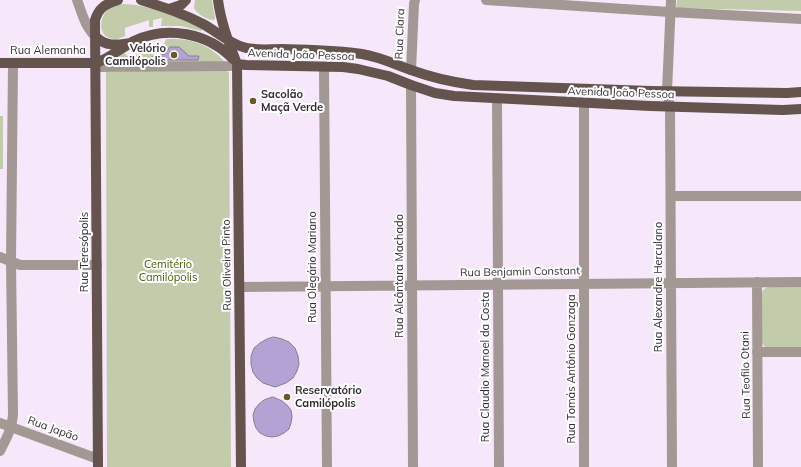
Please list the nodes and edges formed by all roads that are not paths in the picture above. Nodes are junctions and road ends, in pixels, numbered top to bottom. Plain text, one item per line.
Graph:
1 (76, 0) edge
2 (118, 0) edge
3 (141, 0) edge
4 (186, 0) edge
5 (218, 0) edge
6 (415, 0) edge
7 (486, 0) edge
8 (671, 0) edge
9 (169, 9) junction
10 (670, 12) junction
11 (801, 19) edge
12 (96, 37) junction
13 (227, 38) junction
14 (132, 42) junction
15 (0, 62) edge
16 (13, 63) junction
17 (237, 64) junction
18 (96, 65) junction
19 (324, 67) junction
20 (411, 70) junction
21 (411, 86) junction
22 (667, 91) junction
23 (801, 92) edge
24 (497, 99) junction
25 (584, 103) junction
26 (670, 107) junction
27 (801, 109) edge
28 (670, 196) junction
29 (801, 196) edge
30 (0, 257) edge
31 (11, 261) junction
32 (97, 264) junction
33 (757, 282) junction
34 (801, 282) edge
35 (671, 283) junction
36 (498, 284) junction
37 (584, 284) junction
38 (412, 285) junction
39 (326, 286) junction
40 (240, 287) junction
41 (757, 352) junction
42 (801, 352) edge
43 (0, 423) edge
44 (11, 426) junction
45 (0, 451) edge
46 (98, 463) edge
47 (241, 467) edge
48 (327, 467) edge
49 (413, 467) edge
50 (499, 467) edge
51 (584, 467) edge
52 (672, 467) edge
53 (758, 467) edge

1 - 12 street
2 - 12 main road, Rua Teresópolis
3 - 9 main road
4 - 9 main road
5 - 13 main road
6 - 20 street, Rua Clara
7 - 10 street
8 - 10 street, Rua Alexandre Herculano
9 - 13 main road
10 - 11 street
10 - 22 street, Rua Alexandre Herculano
12 - 14 main road
12 - 18 main road, Rua Teresópolis
13 - 17 main road, Avenida João Pessoa
13 - 20 main road, Avenida João Pessoa
14 - 17 main road
14 - 18 main road
15 - 16 main road, Rua Alemanha
16 - 18 main road, Rua Alemanha
16 - 31 street
17 - 18 street
17 - 19 main road, Avenida João Pessoa
17 - 40 main road, Rua Oliveira Pinto
18 - 32 main road, Rua Teresópolis
19 - 21 main road, Avenida João Pessoa
19 - 39 street, Rua Olegário Mariano
20 - 22 main road, Avenida João Pessoa
21 - 24 main road, Avenida João Pessoa
21 - 38 street, Rua Alcântara Machado
22 - 23 main road, Avenida João Pessoa
22 - 26 street, Rua Alexandre Herculano
24 - 25 main road, Avenida João Pessoa
24 - 36 street, Rua Claudio Manoel da Costa
25 - 26 main road, Avenida João Pessoa
25 - 37 street, Rua Tomás Antônio Gonzaga
26 - 27 main road, Avenida João Pessoa
26 - 28 street, Rua Alexandre Herculano
28 - 29 street
28 - 35 street, Rua Alexandre Herculano
30 - 31 street
31 - 32 street
31 - 44 street
32 - 46 main road, Rua Teresópolis
33 - 34 street, Rua Benjamin Constant
33 - 35 street, Rua Benjamin Constant
33 - 41 street, Rua Teofilo Otani
35 - 37 street, Rua Benjamin Constant
35 - 52 street, Rua Alexandre Herculano
36 - 37 street, Rua Benjamin Constant
36 - 38 street, Rua Benjamin Constant
36 - 50 street, Rua Claudio Manoel da Costa
37 - 51 street, Rua Tomás Antônio Gonzaga
38 - 39 street, Rua Benjamin Constant
38 - 49 street, Rua Alcântara Machado
39 - 40 street, Rua Benjamin Constant
39 - 48 street, Rua Olegário Mariano
40 - 47 main road, Rua Oliveira Pinto
41 - 42 street
41 - 53 street, Rua Teofilo Otani
43 - 44 street, Rua Japão
44 - 45 street
44 - 46 street, Rua Japão

